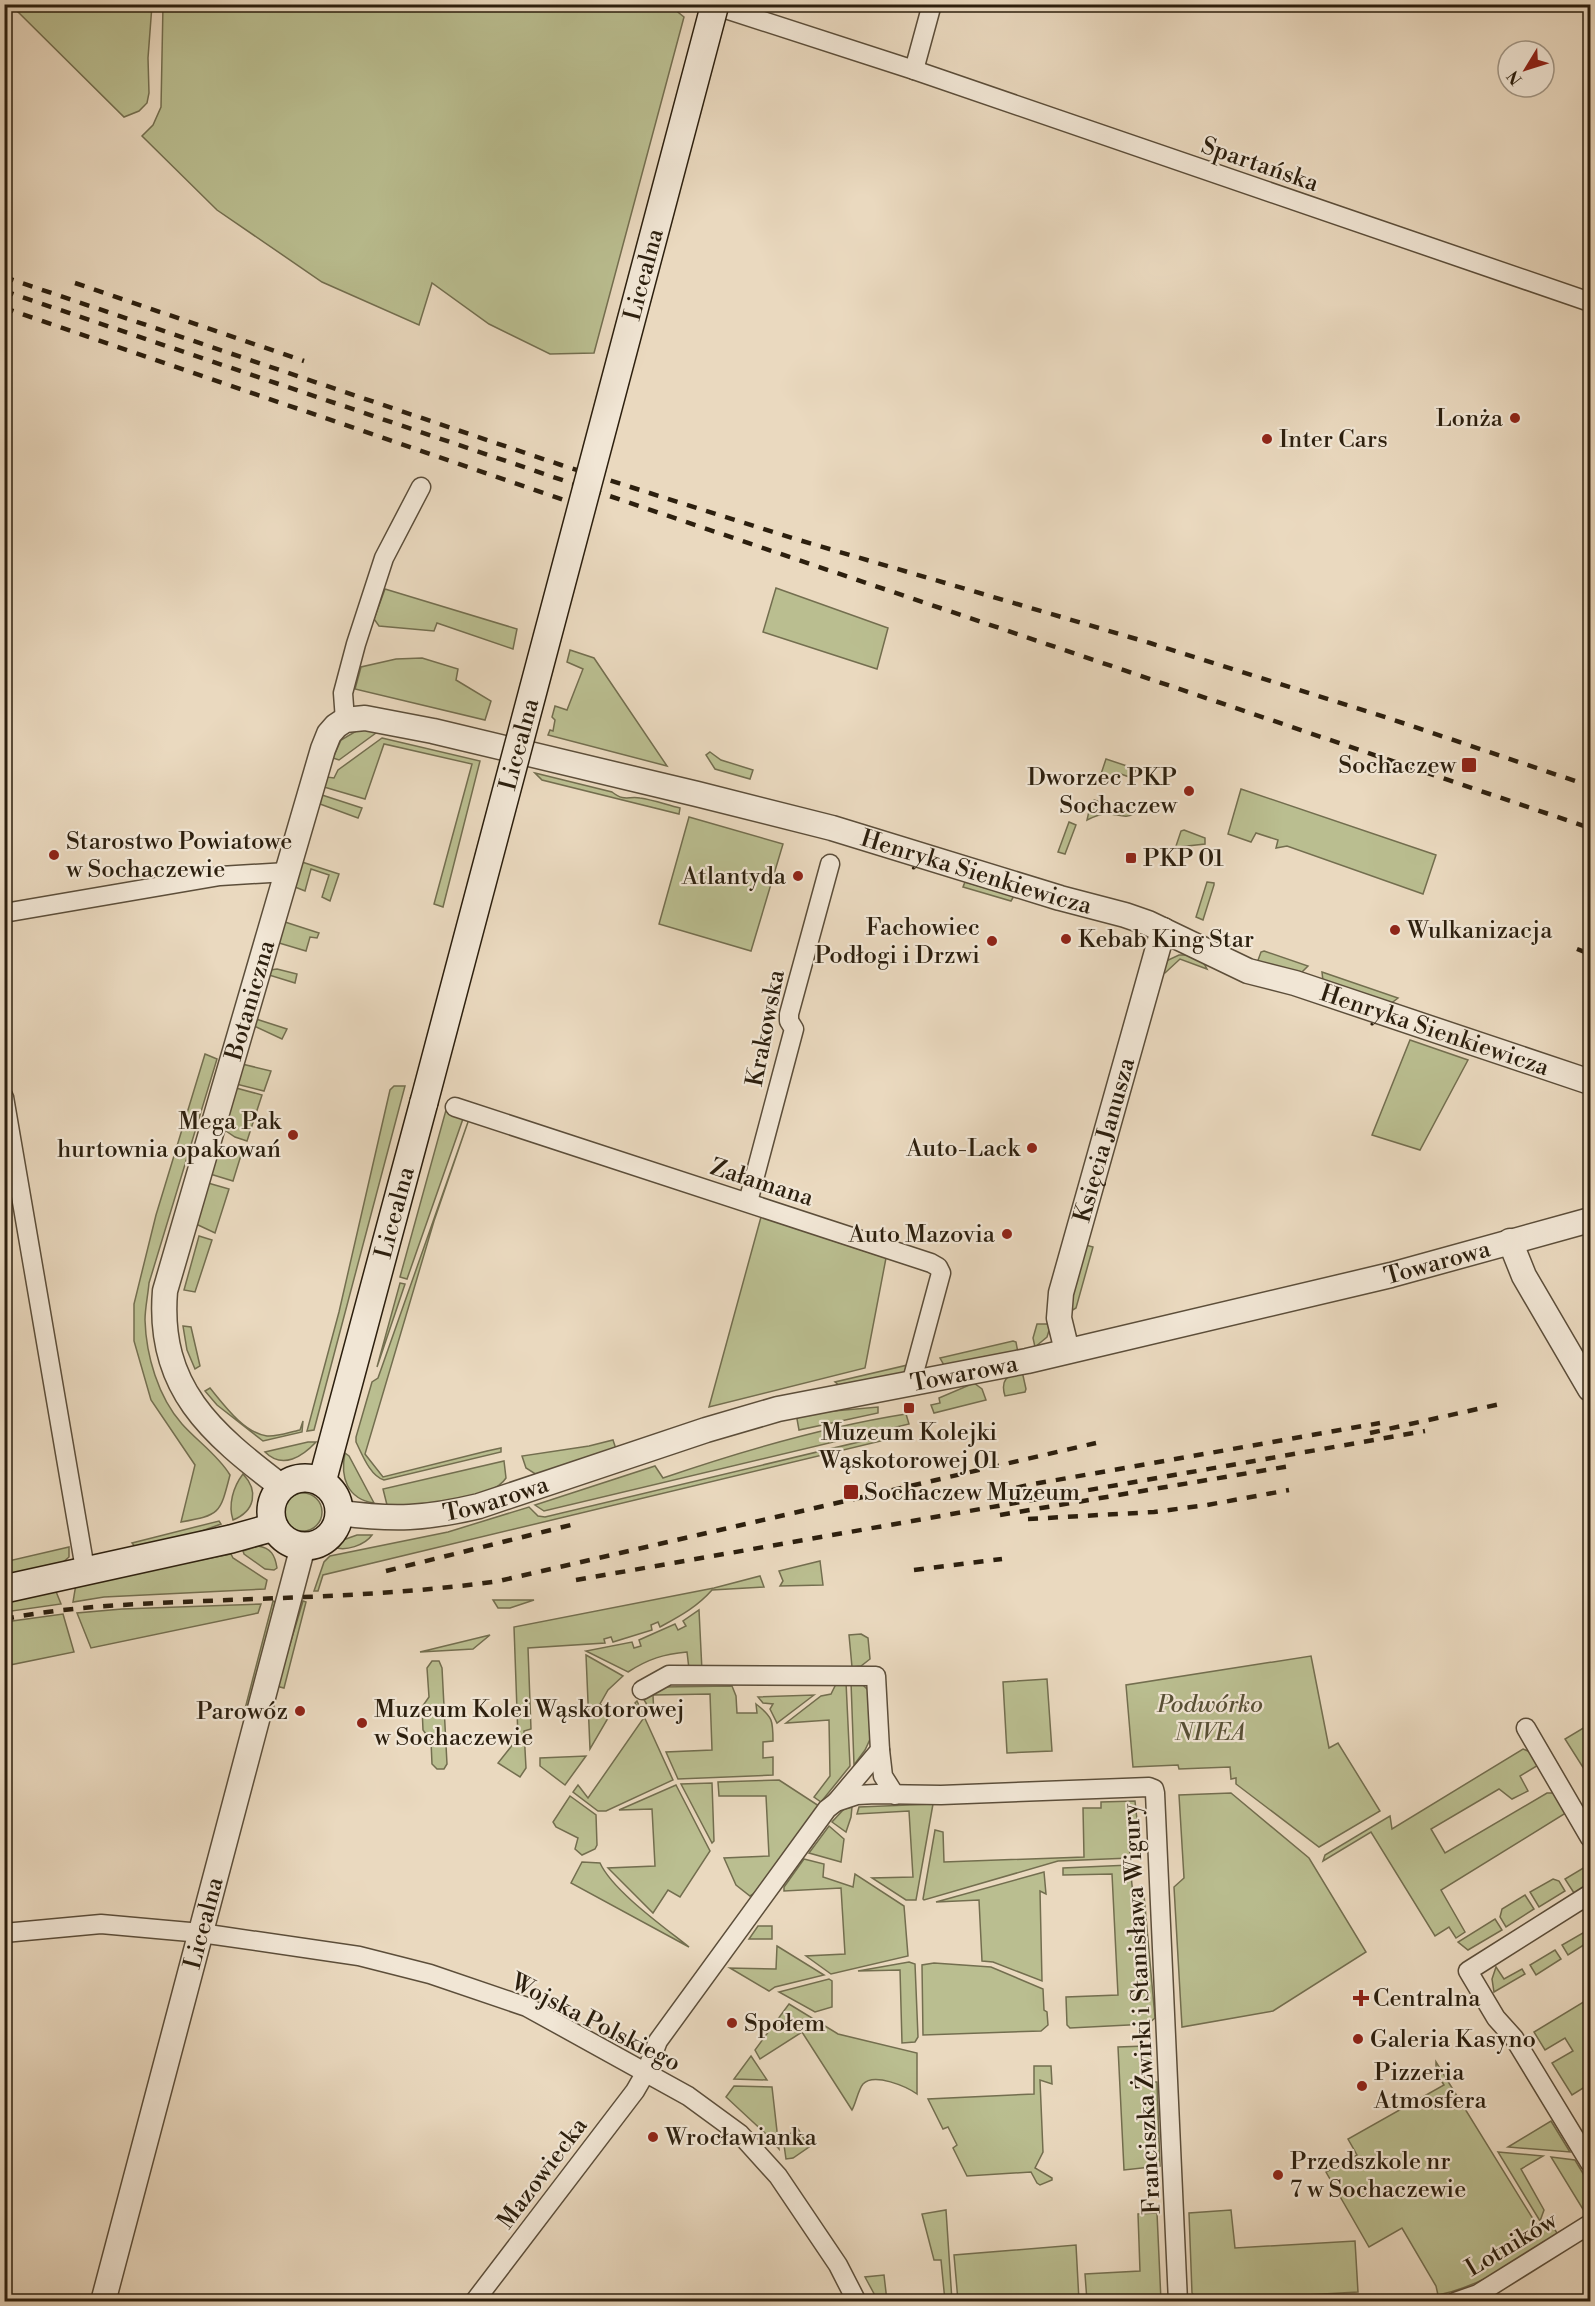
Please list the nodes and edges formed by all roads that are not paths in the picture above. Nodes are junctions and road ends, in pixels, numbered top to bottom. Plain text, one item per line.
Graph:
1 (710, 4) edge
2 (715, 4) edge
3 (932, 4) edge
4 (914, 70) junction
5 (1590, 302) edge
6 (421, 487) dead end
7 (345, 720) junction
8 (526, 754) junction
9 (830, 864) dead end
10 (288, 872) junction
11 (4, 914) edge
12 (1163, 930) junction
13 (1590, 1082) edge
14 (431, 1093) junction
15 (4, 1097) edge
16 (455, 1107) dead end
17 (748, 1202) junction
18 (1590, 1220) edge
19 (1510, 1241) junction
20 (1067, 1351) junction
21 (911, 1384) junction
22 (1590, 1389) edge
23 (322, 1482) junction
24 (282, 1487) junction
25 (340, 1513) junction
26 (274, 1527) junction
27 (303, 1546) junction
28 (85, 1569) junction
29 (4, 1589) edge
30 (642, 1690) dead end
31 (1526, 1728) dead end
32 (880, 1750) junction
33 (895, 1795) junction
34 (836, 1802) junction
35 (1590, 1838) edge
36 (1590, 1894) edge
37 (4, 1933) edge
38 (201, 1933) junction
39 (646, 2072) junction
40 (1590, 2163) edge
41 (1590, 2224) edge
42 (103, 2301) edge
43 (474, 2301) edge
44 (857, 2301) edge
45 (1178, 2301) edge
46 (1455, 2301) edge

1 - 4 street, Spartańska
2 - 14 main road, Licealna, bridge
3 - 4 street
4 - 5 street, Spartańska
6 - 7 street
7 - 8 street, Henryka Sienkiewicza
7 - 10 street, Botaniczna
8 - 12 street, Henryka Sienkiewicza
8 - 14 street, Licealna
9 - 17 street, Krakowska
10 - 11 street
10 - 24 street, Botaniczna
12 - 13 street, Henryka Sienkiewicza
12 - 20 street, Księcia Janusza
14 - 23 main road, Licealna
15 - 28 street
16 - 17 street, Załamana
17 - 21 street, Załamana
18 - 19 street, Towarowa
19 - 20 street, Towarowa
19 - 22 street
20 - 21 street, Towarowa
21 - 25 street, Towarowa
23 - 24 main road
23 - 25 main road
24 - 26 main road
25 - 27 main road
26 - 27 main road
26 - 28 main road
27 - 38 street, Licealna
28 - 29 main road
30 - 32 street
31 - 35 street
32 - 33 street
32 - 34 street
33 - 34 street, Franciszka Żwirki i Stanisława Wigury
33 - 45 street, Franciszka Żwirki i Stanisława Wigury
34 - 39 street
36 - 40 street
37 - 38 street, Wojska Polskiego
38 - 39 street, Wojska Polskiego
38 - 42 street, Licealna
39 - 43 street, Mazowiecka
39 - 44 street, Wojska Polskiego
41 - 46 street, Lotników

